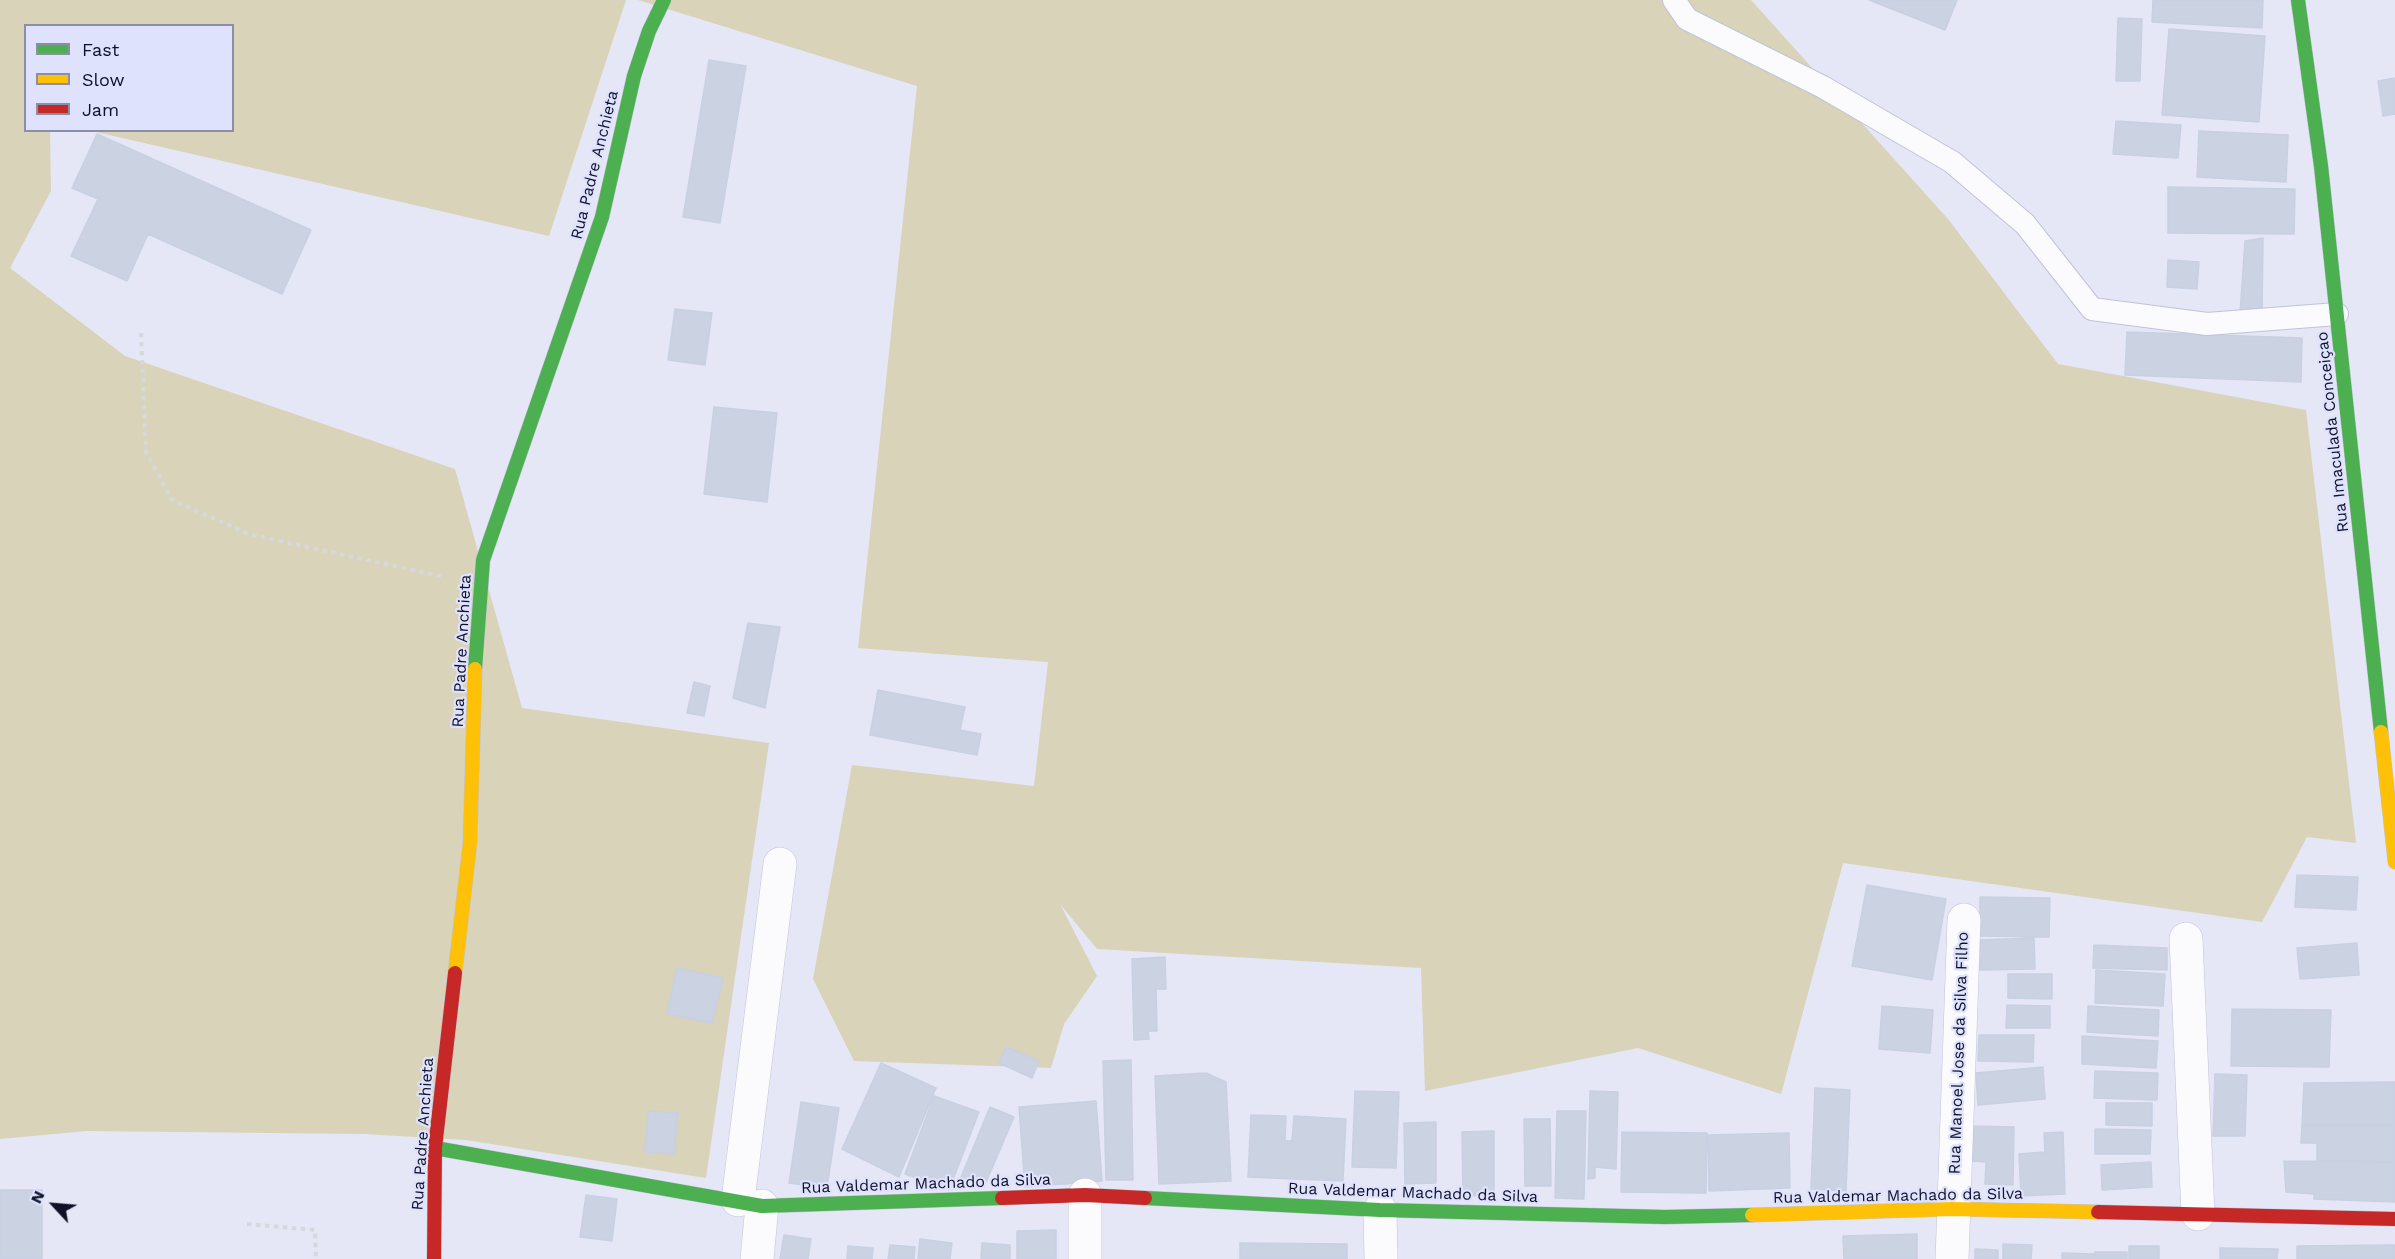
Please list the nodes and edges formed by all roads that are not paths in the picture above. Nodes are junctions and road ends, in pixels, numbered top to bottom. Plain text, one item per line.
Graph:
1 (664, 0) edge
2 (1674, 0) edge
3 (2298, 0) edge
4 (2337, 314) junction
5 (2395, 862) edge
6 (780, 864) dead end
7 (1964, 920) dead end
8 (2186, 939) dead end
9 (435, 1148) junction
10 (1085, 1195) junction
11 (750, 1203) junction
12 (1952, 1209) junction
13 (1380, 1210) junction
14 (2198, 1214) junction
15 (2395, 1219) edge
16 (434, 1259) edge
17 (757, 1259) edge
18 (1085, 1259) edge
19 (1381, 1259) edge
20 (1952, 1259) edge

1 - 9 street, Rua Padre Anchieta
2 - 4 lane
3 - 4 street, Rua Imaculada Conceiçao
4 - 5 street, Rua Imaculada Conceiçao
6 - 11 street
7 - 12 street, Rua Manoel Jose da Silva Filho
8 - 14 street
9 - 11 street, Rua Valdemar Machado da Silva
9 - 16 street, Rua Padre Anchieta
10 - 11 street, Rua Valdemar Machado da Silva
10 - 13 street, Rua Valdemar Machado da Silva
10 - 18 street
11 - 17 street
12 - 13 street, Rua Valdemar Machado da Silva
12 - 14 street, Rua Valdemar Machado da Silva
12 - 20 street, Rua Manoel Jose da Silva Filho
13 - 19 street
14 - 15 street, Rua Valdemar Machado da Silva

